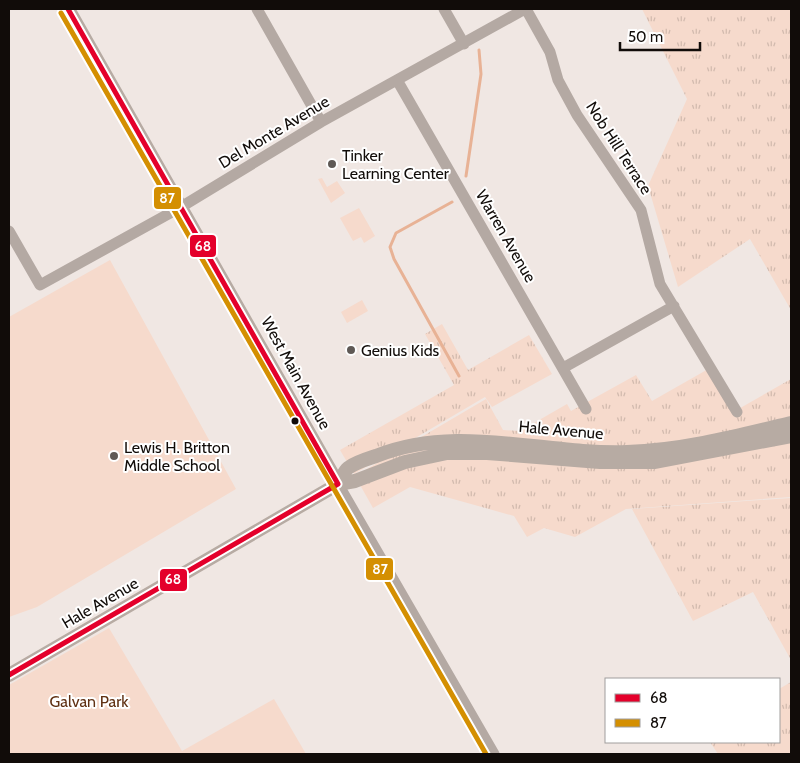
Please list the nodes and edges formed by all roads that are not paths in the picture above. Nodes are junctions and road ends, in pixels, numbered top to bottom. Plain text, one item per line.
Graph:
1 (68, 9) edge
2 (257, 9) edge
3 (444, 9) edge
4 (526, 9) edge
5 (464, 44) junction
6 (397, 80) junction
7 (321, 122) junction
8 (181, 207) junction
9 (9, 231) edge
10 (674, 306) junction
11 (563, 368) junction
12 (586, 409) dead end
13 (736, 412) dead end
14 (791, 424) edge
15 (791, 436) edge
16 (338, 484) junction
17 (9, 675) edge
18 (488, 752) edge

1 - 8 main road, West Main Avenue
2 - 7 street
3 - 5 street
4 - 5 street, Del Monte Avenue
4 - 10 street, Nob Hill Terrace
5 - 6 street, Del Monte Avenue
6 - 7 street, Del Monte Avenue
6 - 11 street, Warren Avenue
7 - 8 street, Del Monte Avenue
8 - 9 street, Del Monte Avenue
8 - 16 main road, West Main Avenue
10 - 11 street
10 - 13 street, Nob Hill Terrace
11 - 12 street, Warren Avenue
14 - 16 main road, Hale Avenue
15 - 16 main road, Hale Avenue
16 - 17 main road, Hale Avenue
16 - 18 street, West Main Avenue

